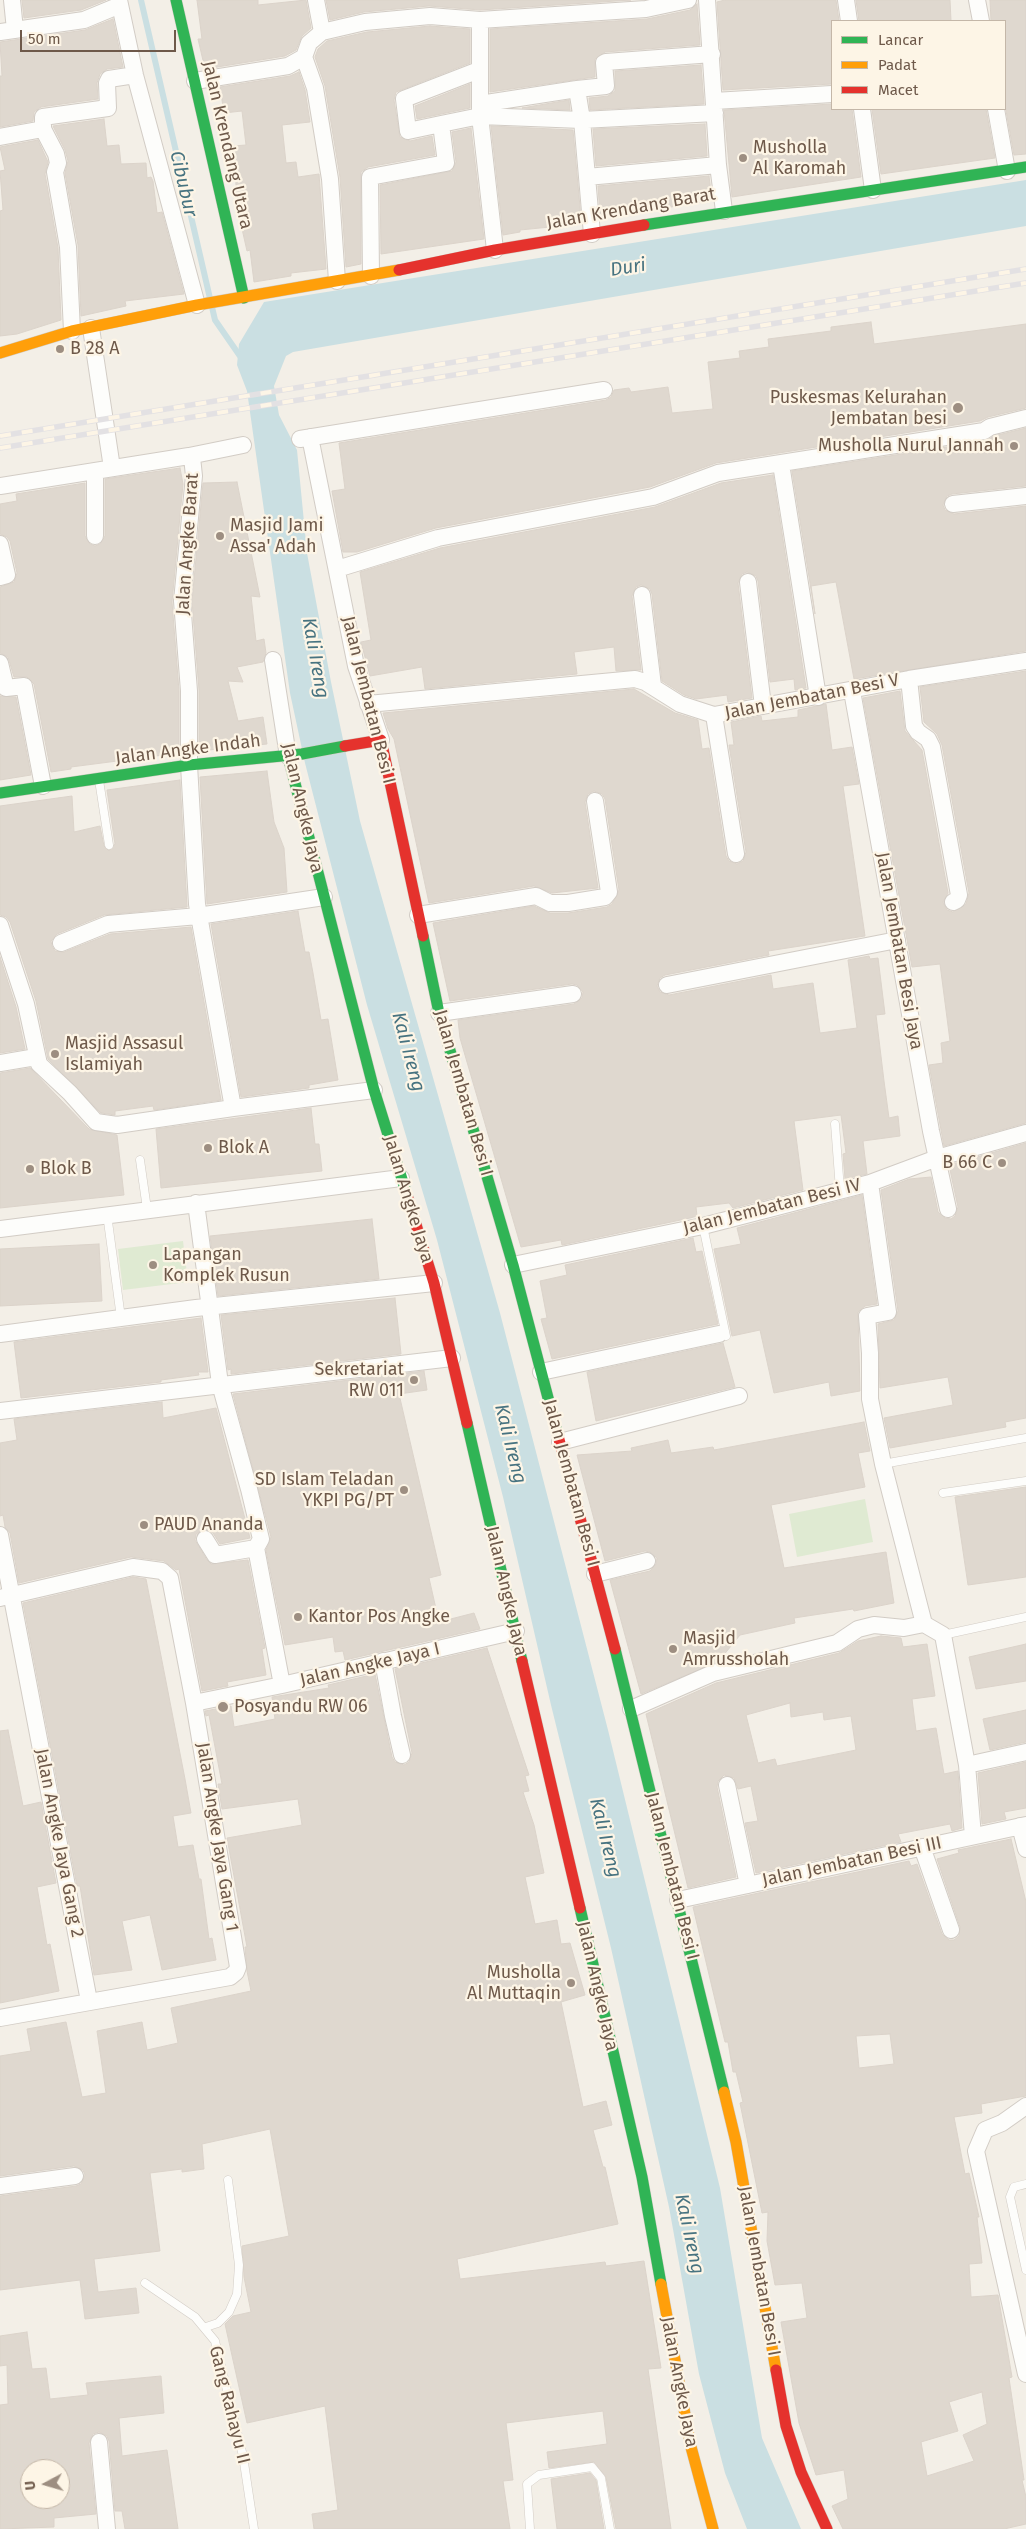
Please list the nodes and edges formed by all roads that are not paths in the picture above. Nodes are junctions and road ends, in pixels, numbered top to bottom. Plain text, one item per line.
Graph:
1 (12, 0) edge
2 (176, 0) edge
3 (316, 0) edge
4 (688, 0) edge
5 (707, 0) edge
6 (846, 0) edge
7 (977, 0) edge
8 (119, 2) edge
9 (590, 6) edge
10 (480, 20) junction
11 (849, 20) edge
12 (981, 20) edge
13 (8, 31) edge
14 (322, 32) junction
15 (712, 54) junction
16 (304, 57) junction
17 (479, 70) junction
18 (135, 75) junction
19 (195, 81) junction
20 (577, 89) junction
21 (831, 94) edge
22 (714, 107) junction
23 (480, 110) junction
24 (862, 110) edge
25 (996, 110) edge
26 (582, 120) junction
27 (441, 124) junction
28 (43, 129) junction
29 (0, 137) edge
30 (718, 166) junction
31 (1026, 167) edge
32 (1007, 171) junction
33 (587, 177) junction
34 (873, 190) junction
35 (724, 212) junction
36 (592, 234) junction
37 (495, 250) junction
38 (371, 276) junction
39 (337, 281) junction
40 (244, 298) junction
41 (197, 305) junction
42 (91, 328) junction
43 (72, 331) junction
44 (0, 353) edge
45 (604, 390) dead end
46 (1026, 418) edge
47 (243, 445) dead end
48 (189, 456) junction
49 (781, 464) junction
50 (112, 468) junction
51 (95, 471) junction
52 (0, 486) edge
53 (1026, 496) edge
54 (953, 504) dead end
55 (95, 536) dead end
56 (0, 544) edge
57 (337, 569) junction
58 (0, 578) edge
59 (748, 582) dead end
60 (642, 595) dead end
61 (273, 660) dead end
62 (1026, 661) edge
63 (0, 663) edge
64 (909, 679) junction
65 (653, 686) junction
66 (852, 691) junction
67 (818, 697) junction
68 (368, 704) junction
69 (763, 706) junction
70 (714, 716) junction
71 (374, 741) junction
72 (295, 755) junction
73 (189, 765) junction
74 (99, 778) junction
75 (43, 786) junction
76 (0, 793) edge
77 (595, 801) dead end
78 (109, 845) dead end
79 (736, 854) dead end
80 (324, 896) junction
81 (953, 902) dead end
82 (418, 915) junction
83 (198, 916) junction
84 (0, 925) edge
85 (897, 940) junction
86 (61, 942) dead end
87 (667, 985) dead end
88 (573, 994) dead end
89 (439, 1013) junction
90 (36, 1057) junction
91 (0, 1063) edge
92 (374, 1090) junction
93 (233, 1108) junction
94 (835, 1124) dead end
95 (1026, 1133) edge
96 (937, 1158) junction
97 (140, 1160) dead end
98 (401, 1178) junction
99 (870, 1183) junction
100 (840, 1190) junction
101 (196, 1203) junction
102 (147, 1209) junction
103 (948, 1209) dead end
104 (107, 1214) junction
105 (703, 1226) junction
106 (0, 1229) edge
107 (513, 1265) junction
108 (434, 1283) junction
109 (208, 1307) junction
110 (121, 1318) junction
111 (0, 1334) edge
112 (722, 1336) joint
113 (452, 1358) junction
114 (541, 1372) junction
115 (220, 1384) junction
116 (739, 1396) dead end
117 (0, 1411) edge
118 (1026, 1438) edge
119 (560, 1442) junction
120 (883, 1464) junction
121 (1026, 1481) edge
122 (943, 1492) dead end
123 (0, 1535) edge
124 (205, 1539) dead end
125 (256, 1548) junction
126 (646, 1560) dead end
127 (595, 1574) junction
128 (6, 1597) edge
129 (1026, 1617) edge
130 (924, 1624) junction
131 (516, 1631) junction
132 (943, 1635) junction
133 (384, 1661) junction
134 (282, 1685) junction
135 (194, 1703) junction
136 (631, 1709) junction
137 (1026, 1752) edge
138 (402, 1755) dead end
139 (967, 1765) junction
140 (727, 1785) dead end
141 (1023, 1825) edge
142 (973, 1836) junction
143 (922, 1847) junction
144 (1026, 1849) edge
145 (748, 1885) junction
146 (678, 1900) junction
147 (951, 1930) dead end
148 (89, 2001) junction
149 (0, 2018) edge
150 (1026, 2106) edge
151 (75, 2176) dead end
152 (228, 2180) dead end
153 (1026, 2184) edge
154 (0, 2186) edge
155 (1026, 2270) edge
156 (145, 2283) dead end
157 (206, 2327) junction
158 (1026, 2374) edge
159 (99, 2442) dead end
160 (107, 2529) edge
161 (254, 2529) edge
162 (530, 2529) edge
163 (610, 2529) edge
164 (713, 2529) edge
165 (827, 2529) edge

1 - 13 street
2 - 19 street, Jalan Krendang Utara
3 - 14 street
4 - 9 street
5 - 15 street
6 - 11 street
7 - 12 street
8 - 13 street
8 - 18 street
9 - 10 street
10 - 14 street
10 - 17 street
14 - 16 street
15 - 20 street
15 - 22 street
16 - 19 street
16 - 39 street
17 - 23 street
17 - 27 street
18 - 28 street
18 - 41 street
19 - 40 street, Jalan Krendang Utara
20 - 23 street
20 - 26 street
21 - 22 street
22 - 26 street
22 - 30 street
23 - 26 street
23 - 27 street
23 - 37 street
24 - 34 street
25 - 32 street
26 - 33 street
27 - 38 street
28 - 29 street
28 - 43 street
30 - 33 street
30 - 35 street
31 - 32 street, Jalan Krendang Barat
32 - 34 street, Jalan Krendang Barat
33 - 36 street
34 - 35 street, Jalan Krendang Barat
35 - 36 street, Jalan Krendang Barat
36 - 37 street, Jalan Krendang Barat
37 - 38 street, Jalan Krendang Barat
38 - 39 street, Jalan Krendang Barat
39 - 40 street, Jalan Krendang Barat
40 - 41 street, Jalan Krendang Barat
41 - 42 street, Jalan Krendang Barat
42 - 43 street, Jalan Krendang Barat
42 - 50 street
43 - 44 street, Jalan Krendang Barat
45 - 57 street, Jalan Jembatan Besi I
46 - 49 street
47 - 48 street
48 - 50 street, Jalan Angke Barat
48 - 73 street, Jalan Angke Barat
49 - 57 street
49 - 67 street
50 - 51 street, Jalan Angke Barat
51 - 52 street, Jalan Angke Barat
51 - 55 street
53 - 54 street
56 - 58 street
57 - 68 street, Jalan Jembatan Besi I
59 - 69 street
60 - 65 street
61 - 72 street, Jalan Angke Jaya
62 - 64 street, Jalan Jembatan Besi V
63 - 75 street
64 - 66 street, Jalan Jembatan Besi V
64 - 81 street
65 - 68 street, Jalan Jembatan Besi V
65 - 70 street, Jalan Jembatan Besi V
66 - 67 street, Jalan Jembatan Besi V
66 - 85 street, Jalan Jembatan Besi Jaya
67 - 69 street, Jalan Jembatan Besi V
68 - 71 street, Jalan Jembatan Besi I
69 - 70 street, Jalan Jembatan Besi V
70 - 79 street
71 - 72 street, Jalan Angke Indah
71 - 82 street, Jalan Jembatan Besi I
72 - 73 street, Jalan Angke Indah
72 - 80 street, Jalan Angke Jaya
73 - 74 street, Jalan Angke Indah
73 - 83 street, Jalan Angke Barat
74 - 75 street, Jalan Angke Indah
74 - 78 lane
75 - 76 street, Jalan Angke Indah
77 - 82 street
80 - 83 street
80 - 92 street, Jalan Angke Jaya
82 - 89 street, Jalan Jembatan Besi I
83 - 86 street
83 - 93 street, Jalan Angke Barat
84 - 90 street
85 - 87 street
85 - 96 street, Jalan Jembatan Besi Jaya
88 - 89 street
89 - 107 street, Jalan Jembatan Besi I
90 - 91 street
90 - 93 street
92 - 93 street
92 - 98 street, Jalan Angke Jaya
94 - 100 lane
95 - 96 street, Jalan Jembatan Besi IV
96 - 99 street, Jalan Jembatan Besi IV
96 - 103 street, Jalan Jembatan Besi Jaya
97 - 102 lane
98 - 101 street
98 - 108 street, Jalan Angke Jaya
99 - 100 street, Jalan Jembatan Besi IV
99 - 120 street
100 - 105 street, Jalan Jembatan Besi IV
101 - 102 street
101 - 109 street
102 - 104 street
104 - 106 street
104 - 110 lane
105 - 107 street, Jalan Jembatan Besi IV
105 - 112 lane
107 - 114 street, Jalan Jembatan Besi I
108 - 109 street
108 - 113 street, Jalan Angke Jaya
109 - 110 street
109 - 115 street
110 - 111 street
112 - 114 street
113 - 115 street
113 - 131 street, Jalan Angke Jaya
114 - 119 street, Jalan Jembatan Besi I
115 - 117 street
115 - 125 street
116 - 119 street
118 - 120 lane
119 - 127 street, Jalan Jembatan Besi I
120 - 130 street
121 - 122 lane
123 - 128 street, Jalan Angke Jaya Gang 2
124 - 125 street
125 - 134 street
126 - 127 street
127 - 136 street, Jalan Jembatan Besi I
128 - 135 street, Jalan Angke Jaya Gang 1
128 - 148 street, Jalan Angke Jaya Gang 2
129 - 132 lane
130 - 132 street
130 - 136 street
131 - 133 street, Jalan Angke Jaya I
131 - 164 street, Jalan Angke Jaya
132 - 139 street
133 - 134 street, Jalan Angke Jaya I
133 - 138 street
134 - 135 street, Jalan Angke Jaya I
135 - 148 street, Jalan Angke Jaya Gang 1
136 - 146 street, Jalan Jembatan Besi I
137 - 139 street
139 - 142 street
140 - 145 street
141 - 142 street, Jalan Jembatan Besi III
141 - 144 street
142 - 143 street, Jalan Jembatan Besi III
143 - 145 street, Jalan Jembatan Besi III
143 - 147 street
145 - 146 street, Jalan Jembatan Besi III
146 - 165 street, Jalan Jembatan Besi I
148 - 149 street
150 - 158 street
151 - 154 street
152 - 157 lane
153 - 155 lane
156 - 157 lane, Gang Rahayu II
157 - 161 lane, Gang Rahayu II
159 - 160 street
162 - 163 lane

